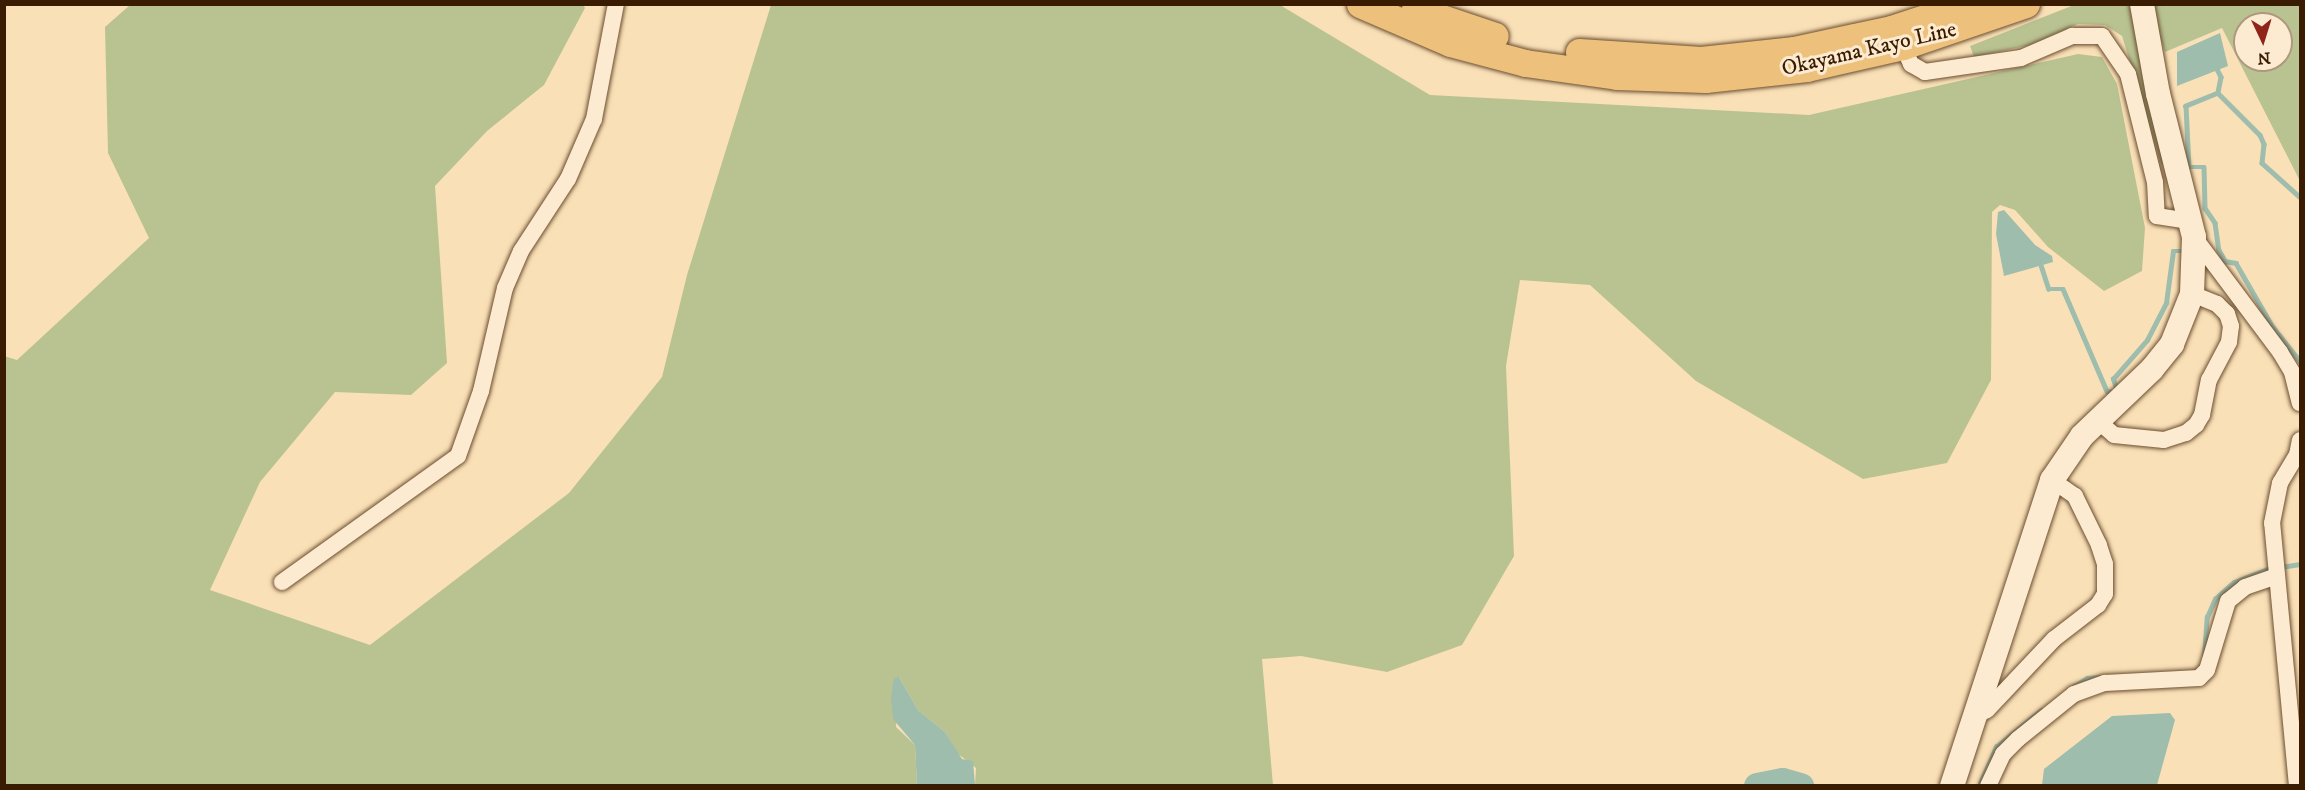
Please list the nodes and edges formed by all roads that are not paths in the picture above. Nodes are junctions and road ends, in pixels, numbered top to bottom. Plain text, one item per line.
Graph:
1 (616, 4) edge
2 (1360, 4) edge
3 (1402, 4) edge
4 (1967, 4) edge
5 (2026, 4) edge
6 (2142, 4) edge
7 (1903, 45) junction
8 (2192, 229) junction
9 (2192, 294) junction
10 (2301, 403) edge
11 (2098, 422) junction
12 (2301, 440) edge
13 (2052, 480) junction
14 (2277, 570) junction
15 (282, 582) dead end
16 (1975, 716) junction
17 (1952, 786) edge
18 (1988, 786) edge
19 (2297, 786) edge

1 - 15 street
2 - 7 main road, Okayama Kayo Line
3 - 4 main road, Okayama Kayo Line
5 - 7 main road, Okayama Kayo Line
6 - 8 street
7 - 8 street
8 - 9 street
8 - 10 street
9 - 11 street
9 - 11 street
11 - 13 street
12 - 14 street
13 - 16 street
13 - 16 street
14 - 18 street
14 - 19 street
16 - 17 street

